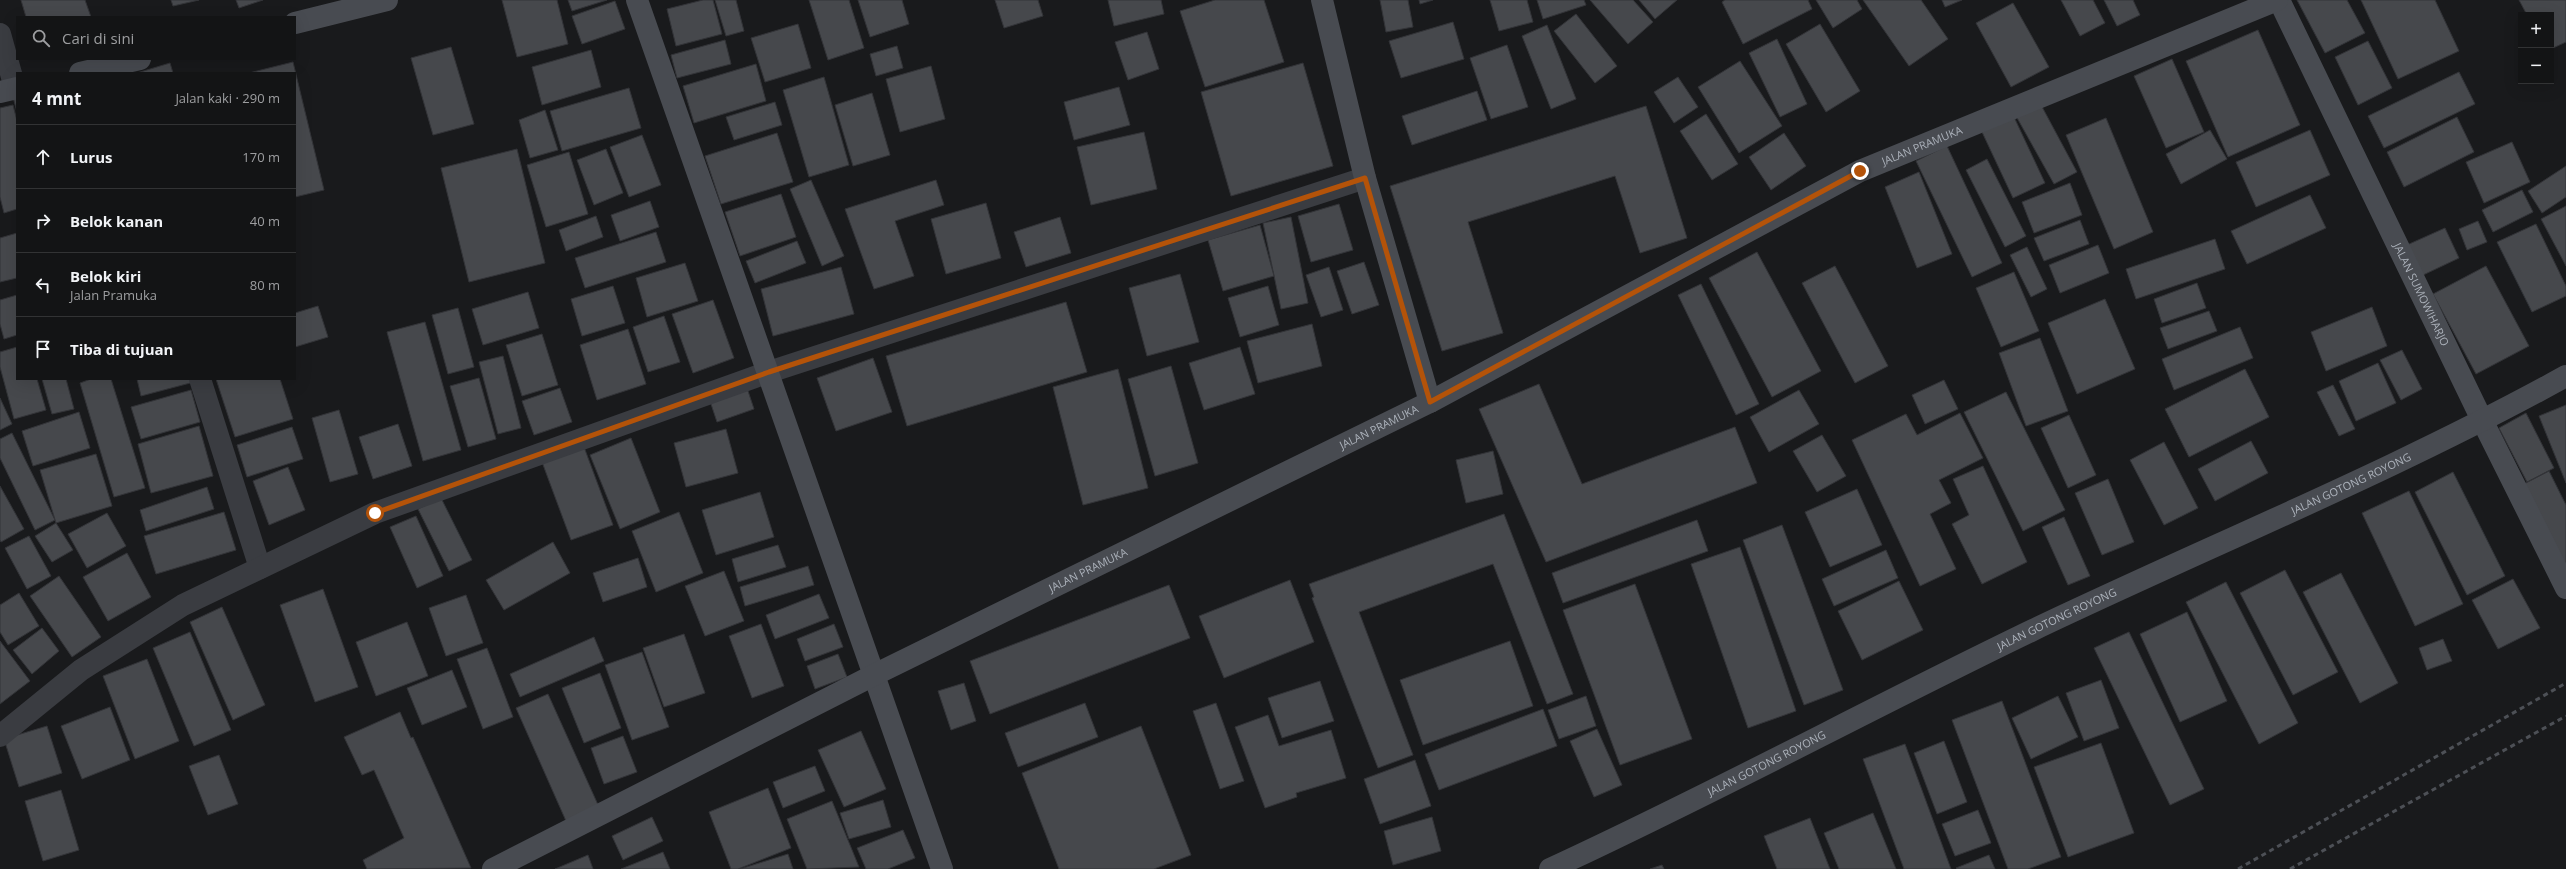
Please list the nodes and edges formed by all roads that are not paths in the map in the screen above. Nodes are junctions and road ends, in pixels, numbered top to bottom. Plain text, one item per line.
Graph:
1 (387, 0) edge
2 (637, 0) edge
3 (1322, 0) edge
4 (2278, 0) edge
5 (296, 23) edge
6 (0, 34) edge
7 (136, 60) edge
8 (84, 72) edge
9 (11, 89) edge
10 (1365, 178) junction
11 (769, 372) junction
12 (2566, 376) edge
13 (200, 380) edge
14 (1430, 402) junction
15 (2483, 422) junction
16 (260, 568) junction
17 (2566, 588) edge
18 (872, 676) junction
19 (0, 736) edge
20 (493, 869) edge
21 (942, 869) edge
22 (1550, 869) edge

1 - 5 street
2 - 11 street
3 - 10 street
4 - 14 street, JALAN PRAMUKA
4 - 15 street, JALAN SUMOWIHARJO
6 - 9 street
7 - 8 street
10 - 11 street
10 - 14 street
11 - 16 street
11 - 18 street
12 - 15 street, JALAN GOTONG ROYONG
13 - 16 street
14 - 18 street, JALAN PRAMUKA
15 - 17 street, JALAN SUMOWIHARJO
15 - 22 street, JALAN GOTONG ROYONG
16 - 19 street
18 - 20 street, JALAN PRAMUKA
18 - 21 street

